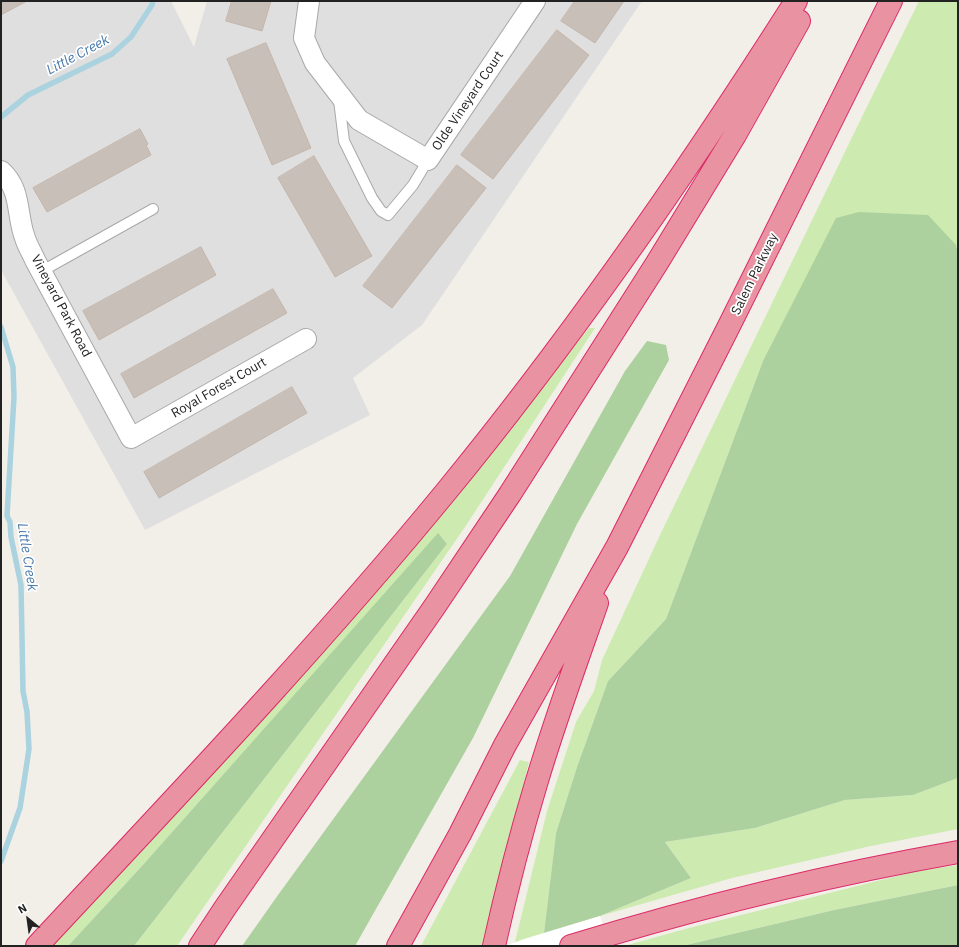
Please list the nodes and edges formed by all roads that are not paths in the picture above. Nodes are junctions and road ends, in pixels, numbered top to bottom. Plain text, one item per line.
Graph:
1 (309, 1) edge
2 (535, 1) edge
3 (796, 1) edge
4 (810, 1) edge
5 (891, 1) edge
6 (338, 93) junction
7 (428, 160) junction
8 (1, 171) edge
9 (153, 209) dead end
10 (42, 271) junction
11 (306, 339) dead end
12 (131, 438) joint
13 (617, 547) junction
14 (958, 852) edge
15 (37, 946) edge
16 (200, 946) edge
17 (398, 946) edge
18 (494, 946) edge
19 (571, 946) edge

1 - 6 street, Olde Vineyard Court
2 - 7 street, Olde Vineyard Court
3 - 15 highway
4 - 16 highway
5 - 13 highway, Salem Parkway
6 - 7 street, Olde Vineyard Court
6 - 7 lane
8 - 10 street, Vineyard Park Road
9 - 10 lane
10 - 12 street, Vineyard Park Road
11 - 12 street, Royal Forest Court
13 - 17 highway
13 - 18 highway
14 - 19 highway

